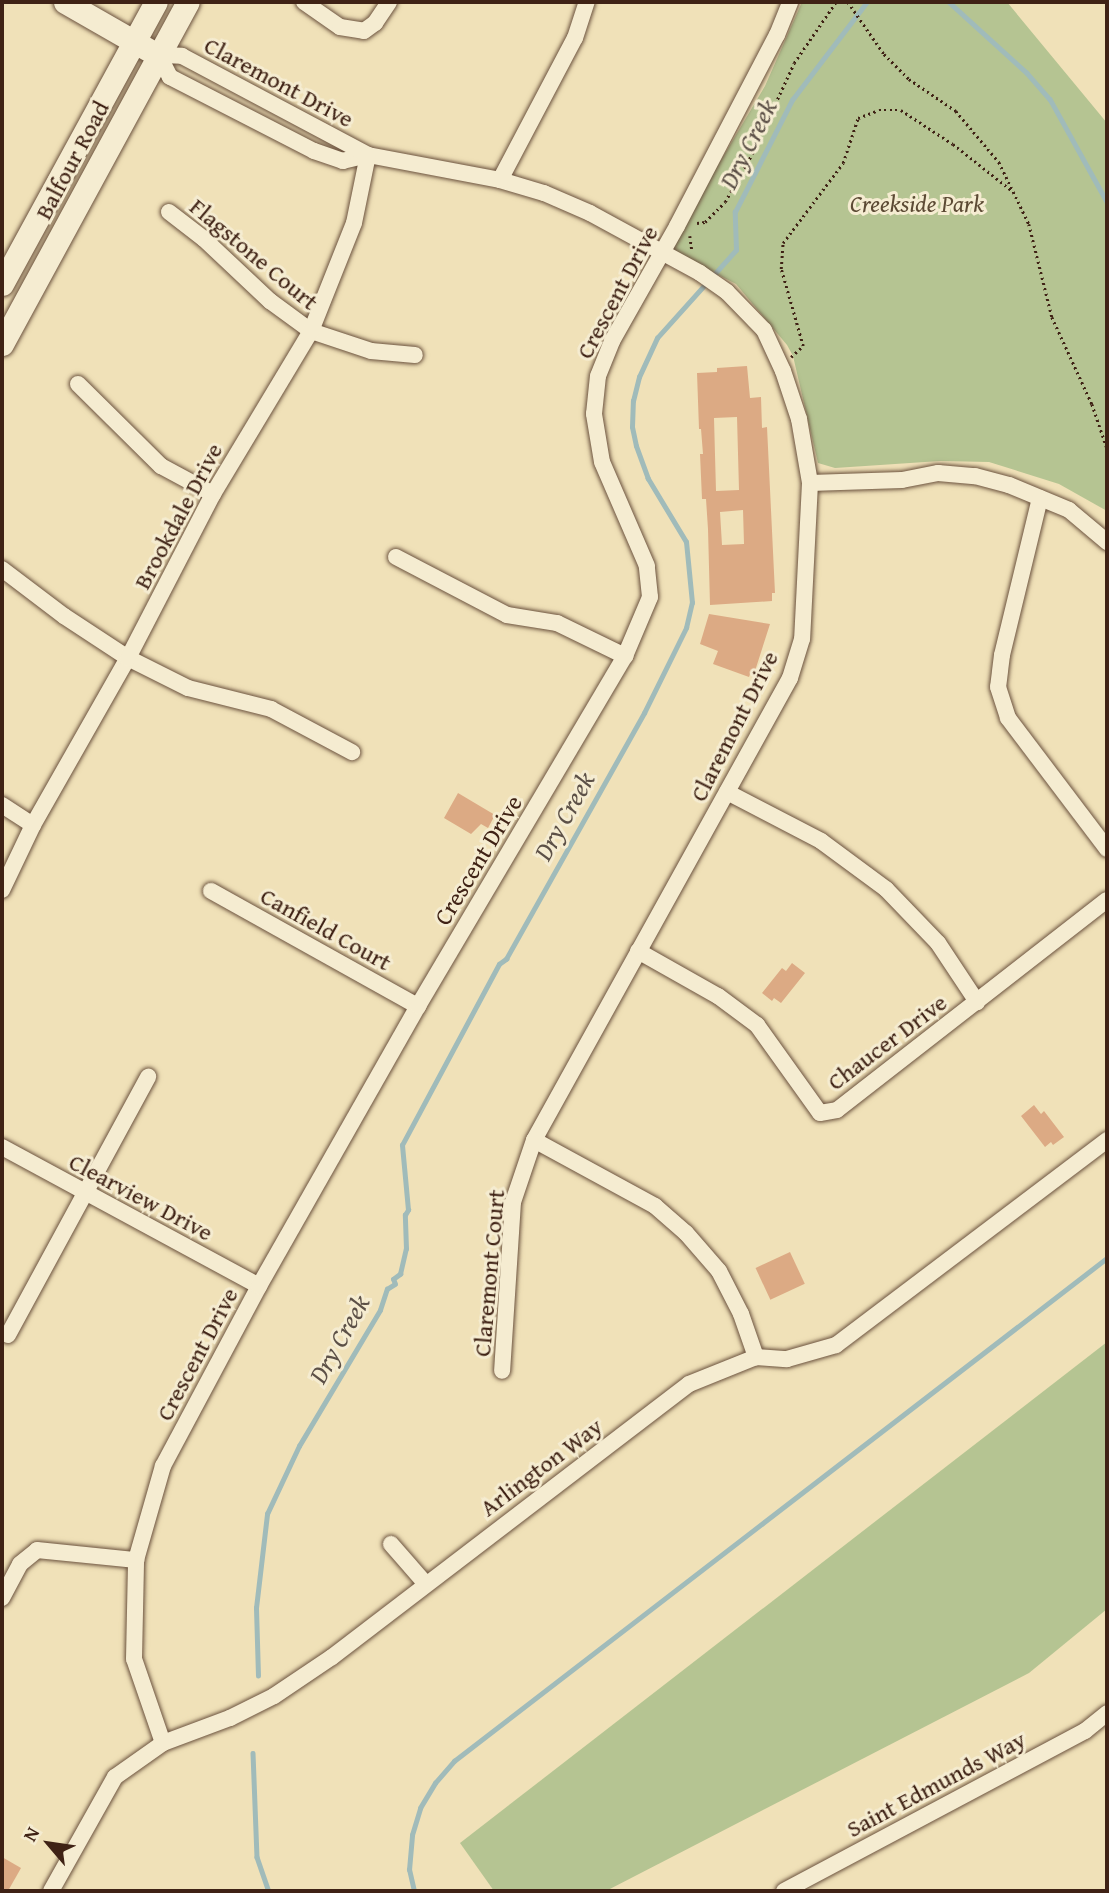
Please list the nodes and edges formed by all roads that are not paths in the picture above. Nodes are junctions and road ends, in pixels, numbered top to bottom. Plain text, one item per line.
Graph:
1 (65, 2) edge
2 (156, 2) edge
3 (188, 2) edge
4 (304, 2) edge
5 (389, 2) edge
6 (587, 2) edge
7 (790, 2) edge
8 (134, 41) junction
9 (159, 55) junction
10 (368, 155) junction
11 (500, 180) junction
12 (169, 212) dead end
13 (661, 254) junction
14 (2, 284) edge
15 (311, 331) junction
16 (2, 344) edge
17 (415, 355) dead end
18 (78, 384) dead end
19 (810, 482) junction
20 (213, 494) junction
21 (1040, 498) junction
22 (1107, 542) edge
23 (396, 557) dead end
24 (2, 569) edge
25 (625, 656) junction
26 (128, 658) junction
27 (352, 752) dead end
28 (727, 792) junction
29 (2, 805) edge
30 (33, 825) junction
31 (1107, 849) edge
32 (2, 890) edge
33 (211, 891) dead end
34 (1107, 900) edge
35 (638, 951) junction
36 (977, 1002) junction
37 (418, 1006) junction
38 (148, 1077) dead end
39 (534, 1140) junction
40 (1107, 1140) edge
41 (2, 1147) edge
42 (84, 1192) junction
43 (258, 1286) junction
44 (8, 1335) dead end
45 (756, 1357) junction
46 (502, 1371) dead end
47 (391, 1544) dead end
48 (136, 1560) junction
49 (425, 1583) junction
50 (2, 1598) edge
51 (1107, 1713) edge
52 (163, 1743) junction
53 (814, 1884) edge
54 (51, 1891) edge
55 (784, 1891) edge

1 - 8 main road
2 - 8 main road, Balfour Road
3 - 9 main road, Balfour Road
4 - 5 street
6 - 11 street
7 - 13 street, Crescent Drive
8 - 9 main road
8 - 14 main road, Balfour Road
9 - 10 street, Claremont Drive
9 - 10 street, Claremont Drive
9 - 16 main road, Balfour Road
10 - 11 street, Claremont Drive
10 - 15 street, Brookdale Drive
11 - 13 street, Claremont Drive
12 - 15 street, Flagstone Court
13 - 19 street, Claremont Drive
13 - 25 street, Crescent Drive
15 - 17 street, Flagstone Court
15 - 20 street, Brookdale Drive
18 - 20 street
19 - 21 street
19 - 28 street, Claremont Drive
20 - 26 street, Brookdale Drive
21 - 22 street
21 - 31 street
23 - 25 street
24 - 26 street
25 - 37 street, Crescent Drive
26 - 27 street
26 - 30 street, Brookdale Drive
28 - 35 street, Claremont Drive
28 - 36 street
29 - 30 street
30 - 32 street, Brookdale Drive
33 - 37 street, Canfield Court
34 - 36 street, Chaucer Drive
35 - 36 street, Chaucer Drive
35 - 39 street, Claremont Drive
37 - 43 street, Crescent Drive
38 - 42 street
39 - 45 street
39 - 46 street, Claremont Court
40 - 45 street, Arlington Way
41 - 42 street, Clearview Drive
42 - 43 street, Clearview Drive
42 - 44 street
43 - 48 street, Crescent Drive
45 - 49 street, Arlington Way
47 - 49 street
48 - 50 street
48 - 52 street, Crescent Drive
49 - 52 street, Arlington Way
51 - 53 street, Saint Edmunds Way
52 - 54 street, Arlington Way
53 - 55 street, Saint Edmunds Way

